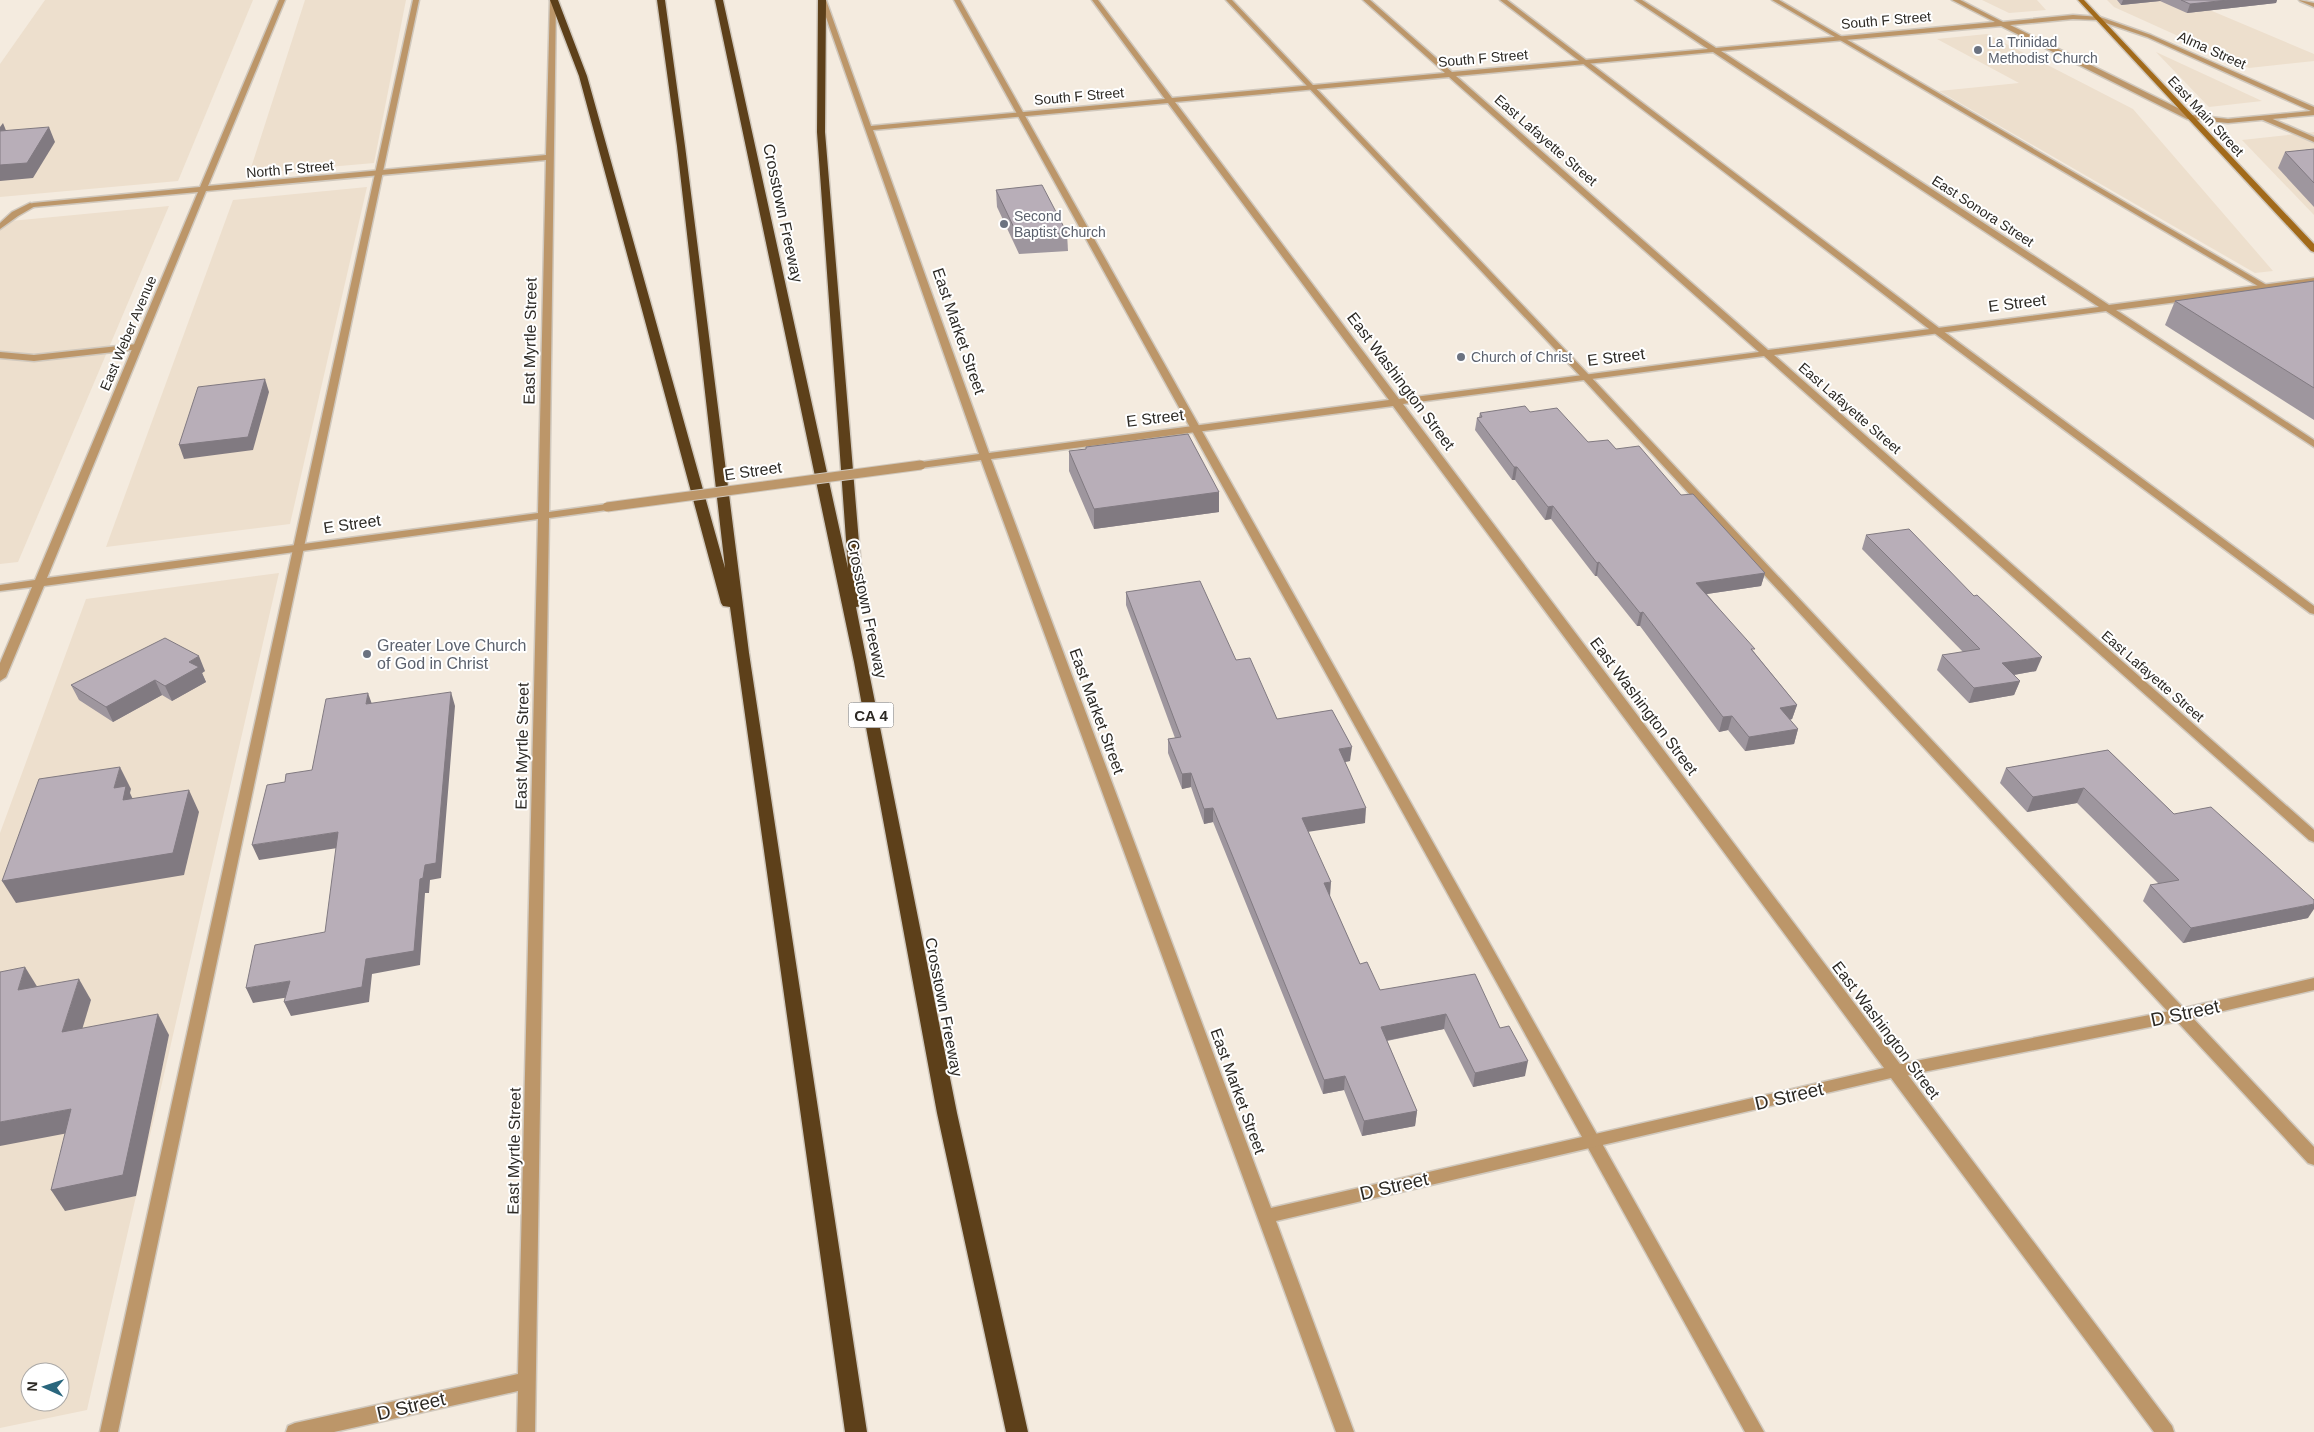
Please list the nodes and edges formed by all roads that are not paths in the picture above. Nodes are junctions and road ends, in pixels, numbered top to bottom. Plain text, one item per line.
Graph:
1 (282, 0) edge
2 (416, 0) edge
3 (554, 0) edge
4 (661, 0) edge
5 (719, 0) edge
6 (823, 0) edge
7 (958, 0) edge
8 (1095, 0) edge
9 (1229, 0) edge
10 (1366, 0) edge
11 (1503, 0) edge
12 (1638, 0) edge
13 (1775, 0) edge
14 (1955, 0) edge
15 (2081, 0) edge
16 (2302, 0) edge
17 (2314, 5) edge
18 (2098, 18) junction
19 (2000, 22) junction
20 (1838, 37) junction
21 (1712, 49) junction
22 (1584, 61) junction
23 (1450, 74) junction
24 (1311, 87) junction
25 (1170, 100) junction
26 (2314, 111) edge
27 (1022, 114) junction
28 (2190, 118) junction
29 (2266, 118) junction
30 (870, 128) junction
31 (2314, 140) edge
32 (550, 157) junction
33 (379, 173) junction
34 (204, 189) junction
35 (0, 227) edge
36 (2314, 249) edge
37 (2314, 281) edge
38 (2266, 287) junction
39 (2106, 308) junction
40 (1936, 330) junction
41 (138, 347) junction
42 (1767, 353) junction
43 (0, 354) edge
44 (1586, 377) junction
45 (1397, 402) junction
46 (1196, 429) junction
47 (2314, 444) edge
48 (985, 456) junction
49 (544, 515) junction
50 (298, 548) junction
51 (39, 583) junction
52 (0, 588) edge
53 (2314, 611) edge
54 (742, 653) junction
55 (861, 662) junction
56 (0, 677) edge
57 (2314, 837) edge
58 (2314, 984) edge
59 (2180, 1015) junction
60 (1897, 1071) junction
61 (1592, 1140) junction
62 (2314, 1158) edge
63 (1265, 1216) junction
64 (527, 1380) junction
65 (109, 1432) edge
66 (294, 1432) edge
67 (526, 1432) edge
68 (856, 1432) edge
69 (1017, 1432) edge
70 (1345, 1432) edge
71 (1755, 1432) edge
72 (2165, 1432) edge

1 - 34 street, East Weber Avenue
2 - 33 street
3 - 32 street, East Myrtle Street
3 - 54 highway
4 - 54 highway
5 - 55 highway, Crosstown Freeway / CA 4
6 - 30 street, East Market Street
6 - 55 highway
7 - 27 street
8 - 25 street, East Washington Street
9 - 24 street
10 - 23 street, East Lafayette Street
11 - 22 street
12 - 21 street, East Sonora Street
13 - 20 street
14 - 19 street
15 - 18 main road, East Main Street
16 - 17 street
18 - 19 street, South F Street
18 - 26 street, Alma Street
18 - 28 main road, East Main Street
19 - 20 street, South F Street
19 - 28 street
20 - 21 street, South F Street
20 - 38 street
21 - 22 street, South F Street
21 - 39 street, East Sonora Street
22 - 23 street, South F Street
22 - 40 street
23 - 24 street, South F Street
23 - 42 street, East Lafayette Street
24 - 25 street, South F Street
24 - 44 street
25 - 27 street, South F Street
25 - 45 street, East Washington Street
26 - 29 street
27 - 30 street, South F Street
27 - 46 street
28 - 29 street
28 - 36 main road, East Main Street
29 - 31 street
30 - 48 street, East Market Street
32 - 33 street, North F Street
32 - 49 street, East Myrtle Street
33 - 34 street, North F Street
33 - 50 street
34 - 35 street, North F Street
34 - 41 street, East Weber Avenue
37 - 38 street, E Street
38 - 39 street, E Street
39 - 40 street, E Street
39 - 47 street, East Sonora Street
40 - 42 street, E Street
40 - 53 street
41 - 43 street
41 - 51 street, East Weber Avenue
42 - 44 street, E Street
42 - 57 street, East Lafayette Street
44 - 45 street, E Street
44 - 59 street
45 - 46 street, E Street
45 - 60 street, East Washington Street
46 - 48 street, E Street
46 - 61 street
48 - 49 street, E Street, bridge
48 - 63 street, East Market Street
49 - 50 street, E Street
49 - 64 street, East Myrtle Street
50 - 51 street, E Street
50 - 65 street
51 - 52 street, E Street
51 - 56 street, East Weber Avenue
54 - 68 highway
55 - 69 highway, Crosstown Freeway / CA 4
58 - 59 street, D Street
59 - 60 street, D Street
59 - 62 street
60 - 61 street, D Street
60 - 72 street, East Washington Street
61 - 63 street, D Street
61 - 71 street
63 - 70 street, East Market Street
64 - 66 street, D Street
64 - 67 street, East Myrtle Street

